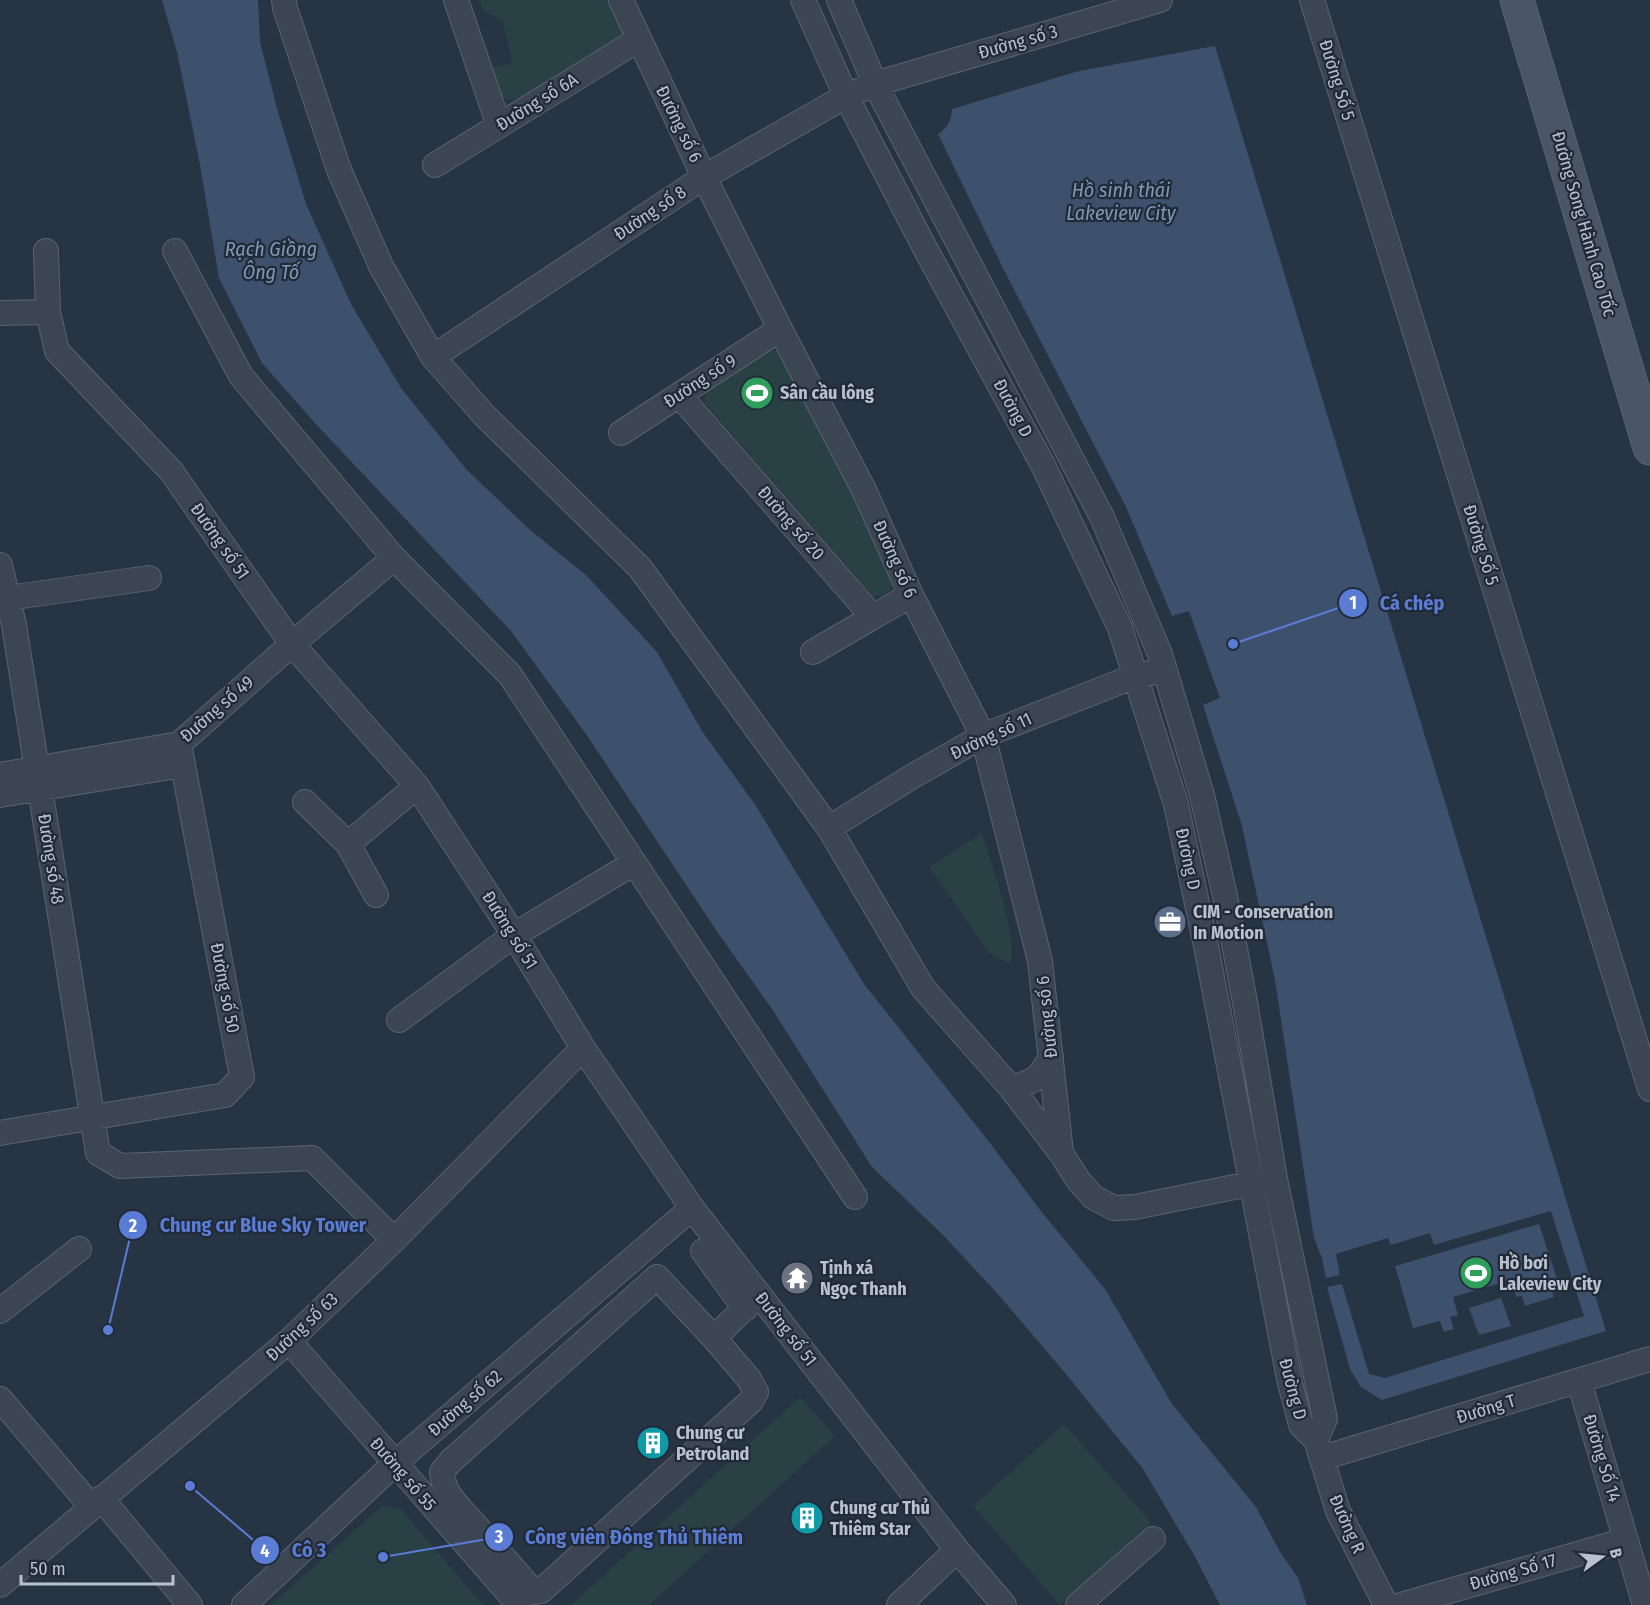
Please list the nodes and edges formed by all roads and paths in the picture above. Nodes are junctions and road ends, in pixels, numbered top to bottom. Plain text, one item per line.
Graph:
1 (284, 0) edge
2 (456, 0) edge
3 (621, 0) edge
4 (803, 0) edge
5 (839, 0) edge
6 (1160, 0) edge
7 (1312, 0) edge
8 (1517, 0) edge
9 (638, 40) junction
10 (875, 84) junction
11 (846, 96) junction
12 (499, 126) junction
13 (435, 165) dead end
14 (704, 177) junction
15 (46, 251) dead end
16 (175, 251) dead end
17 (48, 312) junction
18 (0, 313) edge
19 (780, 329) junction
20 (433, 357) junction
21 (679, 395) junction
22 (621, 433) dead end
23 (1650, 448) edge
24 (394, 558) junction
25 (0, 565) edge
26 (149, 578) dead end
27 (911, 596) junction
28 (8, 598) junction
29 (873, 617) junction
30 (292, 644) junction
31 (813, 652) dead end
32 (1164, 669) junction
33 (1135, 676) junction
34 (983, 735) junction
35 (181, 754) junction
36 (0, 775) edge
37 (38, 779) junction
38 (417, 786) junction
39 (0, 795) edge
40 (306, 802) dead end
41 (829, 828) junction
42 (348, 844) junction
43 (634, 863) junction
44 (376, 895) dead end
45 (514, 935) junction
46 (399, 1020) dead end
47 (583, 1048) junction
48 (1051, 1057) junction
49 (1011, 1088) junction
50 (1650, 1089) edge
51 (93, 1117) junction
52 (0, 1133) edge
53 (1061, 1153) junction
54 (1275, 1179) junction
55 (1251, 1185) junction
56 (855, 1197) dead end
57 (692, 1208) junction
58 (394, 1240) junction
59 (78, 1249) dead end
60 (702, 1251) dead end
61 (752, 1301) junction
62 (0, 1311) edge
63 (714, 1338) junction
64 (289, 1341) junction
65 (525, 1352) junction
66 (1650, 1359) edge
67 (545, 1376) junction
68 (1579, 1381) junction
69 (0, 1399) edge
70 (1319, 1449) junction
71 (394, 1464) junction
72 (96, 1502) junction
73 (462, 1525) junction
74 (1153, 1539) dead end
75 (1626, 1540) junction
76 (957, 1550) junction
77 (0, 1585) edge
78 (190, 1605) edge
79 (244, 1605) edge
80 (519, 1605) edge
81 (899, 1605) edge
82 (1004, 1605) edge
83 (1078, 1605) edge
84 (1386, 1605) edge
85 (1401, 1605) edge
86 (1645, 1605) edge

1 - 20 street
2 - 12 street
3 - 9 street, Đường số 6
4 - 11 street, Đường D
5 - 10 street, Đường D
6 - 10 street, Đường số 3
7 - 50 street, Đường Số 5
8 - 23 main road, Đường Song Hành Cao Tốc
9 - 12 street, Đường số 6A
9 - 14 street, Đường số 6
10 - 11 street, Đường số 8
10 - 32 street, Đường D
11 - 14 street, Đường số 8
11 - 33 street, Đường D
12 - 13 street, Đường số 6A
14 - 19 street, Đường số 6
14 - 20 street, Đường số 8
15 - 17 street, Đường số 51
16 - 24 street
17 - 18 street
17 - 30 street, Đường số 51
19 - 21 street, Đường số 9
19 - 27 street, Đường số 6
20 - 41 street
21 - 22 street, Đường số 9
21 - 29 street, Đường số 20
24 - 30 street, Đường số 49
24 - 43 street
25 - 28 street, Đường số 48
26 - 28 street
27 - 29 street
27 - 34 street, Đường số 6
28 - 37 street, Đường số 48
29 - 31 street
30 - 35 street, Đường số 49
30 - 38 street, Đường số 51
32 - 33 street, Đường số 11
32 - 54 street, Đường D
33 - 34 street, Đường số 11
33 - 55 street, Đường D
34 - 41 street, Đường số 11
34 - 48 street, Đường số 6
35 - 37 street, Đường số 49
35 - 51 street, Đường số 50
36 - 37 street, Đường số 49
37 - 39 street
37 - 51 street, Đường số 48
38 - 42 street
38 - 45 street, Đường số 51
40 - 42 street
41 - 49 street
42 - 44 street
43 - 45 street
43 - 56 street
45 - 46 street
45 - 47 street, Đường số 51
47 - 57 street, Đường số 51
47 - 58 street, Đường số 63
48 - 49 street
48 - 53 street, Đường số 6
49 - 53 street
51 - 52 street
51 - 58 street, Đường số 48
53 - 55 street
54 - 55 street
54 - 70 street, Đường D
55 - 70 street, Đường D
57 - 61 street, Đường số 51
57 - 65 street, Đường số 62
58 - 64 street, Đường số 63
59 - 62 street
60 - 61 street
61 - 63 street
61 - 76 street, Đường số 51
63 - 67 street
63 - 73 street
64 - 71 street, Đường số 55
64 - 72 street, Đường số 63
65 - 67 street
65 - 71 street, Đường số 62
66 - 68 street, Đường T
67 - 73 street
68 - 70 street, Đường T
68 - 75 street, Đường Số 14
69 - 72 street
70 - 84 street, Đường R
71 - 73 street, Đường số 55
71 - 79 street, Đường số 62
72 - 77 street, Đường số 63
72 - 78 street
73 - 80 street, Đường số 55
74 - 83 street
75 - 85 street, Đường Số 17
75 - 86 street, Đường Số 14
76 - 81 street
76 - 82 street, Đường số 51

